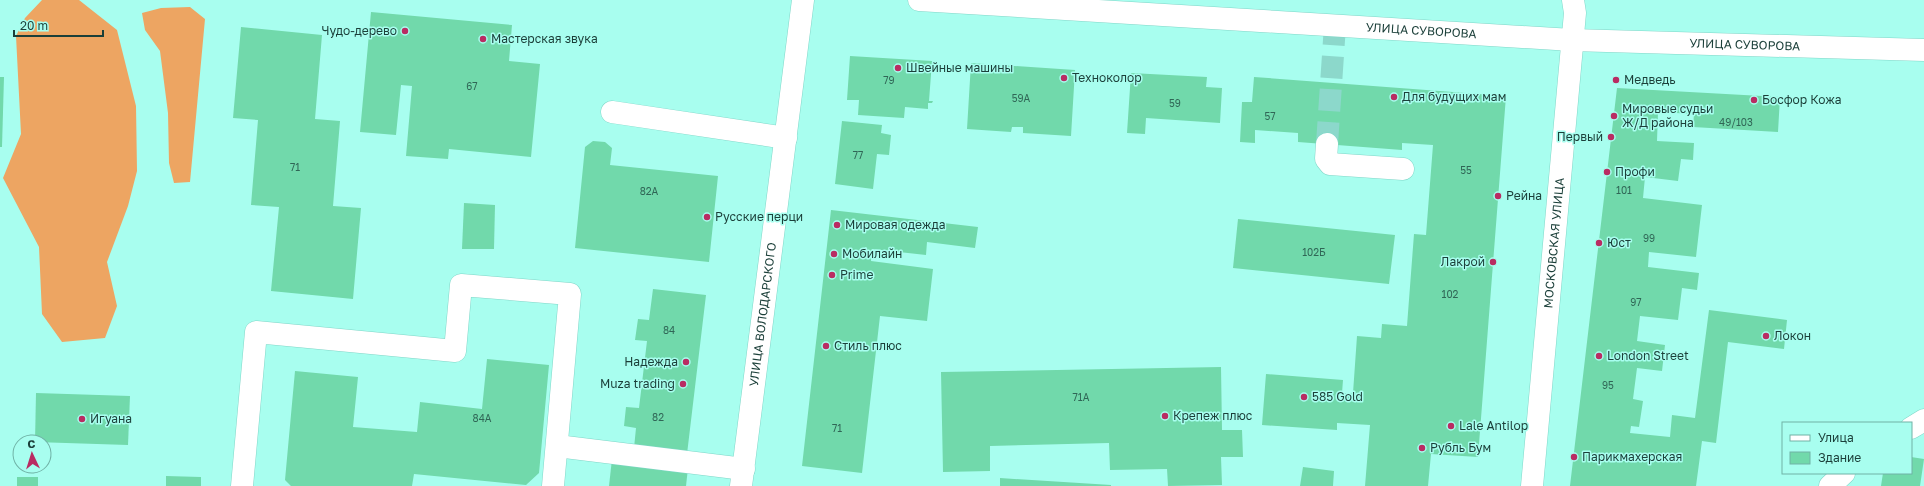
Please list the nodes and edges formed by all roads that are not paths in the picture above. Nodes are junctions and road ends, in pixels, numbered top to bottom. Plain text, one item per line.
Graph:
1 (803, 0) edge
2 (919, 0) edge
3 (1573, 0) edge
4 (1150, 7) edge
5 (1572, 40) junction
6 (1924, 50) edge
7 (612, 112) dead end
8 (786, 138) junction
9 (1327, 144) tunnel mouth
10 (1403, 170) dead end
11 (1924, 420) edge
12 (1912, 427) edge
13 (556, 446) junction
14 (1843, 474) edge
15 (743, 477) edge
16 (242, 486) edge
17 (553, 486) edge
18 (1532, 486) edge
19 (1830, 486) edge

1 - 8 main road, УЛИЦА ВОЛОДАРСКОГО
2 - 4 main road, УЛИЦА СУВОРОВА
3 - 5 main road, МОСКОВСКАЯ УЛИЦА
4 - 5 main road, УЛИЦА СУВОРОВА
5 - 6 main road, УЛИЦА СУВОРОВА
5 - 18 main road, МОСКОВСКАЯ УЛИЦА
7 - 8 main road
8 - 15 main road, УЛИЦА ВОЛОДАРСКОГО
9 - 10 main road
11 - 12 main road
13 - 15 main road
13 - 16 main road
13 - 17 main road
14 - 19 main road

